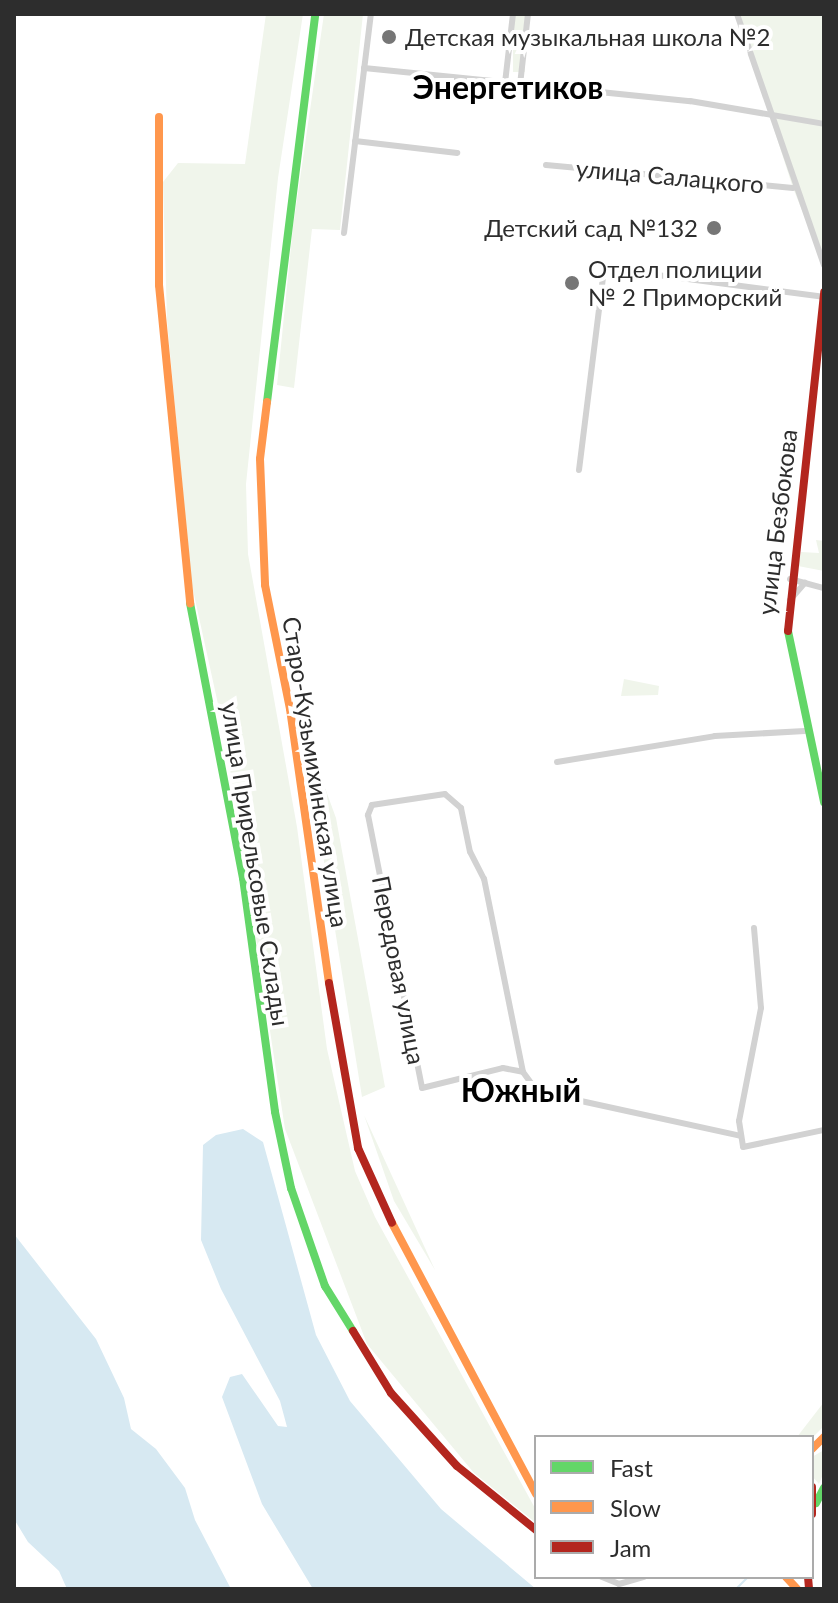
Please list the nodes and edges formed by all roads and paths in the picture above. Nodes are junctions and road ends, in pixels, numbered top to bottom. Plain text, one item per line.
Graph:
1 (315, 14) edge
2 (371, 14) edge
3 (513, 14) edge
4 (528, 14) edge
5 (737, 14) edge
6 (364, 68) junction
7 (505, 83) junction
8 (520, 85) junction
9 (769, 114) junction
10 (159, 117) dead end
11 (824, 124) edge
12 (355, 141) junction
13 (457, 153) dead end
14 (546, 165) dead end
15 (793, 188) junction
16 (344, 233) dead end
17 (824, 265) edge
18 (824, 294) edge
19 (579, 470) dead end
20 (790, 579) junction
21 (805, 583) junction
22 (824, 588) edge
23 (785, 610) junction
24 (805, 731) junction
25 (557, 762) dead end
26 (824, 802) edge
27 (754, 928) dead end
28 (523, 1072) junction
29 (824, 1130) edge
30 (741, 1136) junction
31 (824, 1488) edge
32 (534, 1490) edge
33 (814, 1508) edge
34 (534, 1528) edge
35 (609, 1579) edge
36 (639, 1579) edge

1 - 32 street, Старо-Кузьмихинская улица
2 - 6 street
3 - 7 street
4 - 8 street
5 - 9 street
6 - 7 street
6 - 12 street
7 - 8 street
8 - 9 street
9 - 11 street
9 - 15 street
10 - 34 street, улица Прирельсовые Склады
12 - 13 street
12 - 16 street
14 - 15 street, улица Салацкого
15 - 17 street
18 - 19 street
18 - 20 street, улица Безбокова
20 - 21 street
20 - 23 street, улица Безбокова
21 - 22 street
21 - 23 street
23 - 24 street, улица Безбокова
24 - 25 street
24 - 26 street, улица Безбокова
27 - 30 street
28 - 28 street, Передовая улица
28 - 30 street
29 - 30 street
31 - 33 street
35 - 36 street

